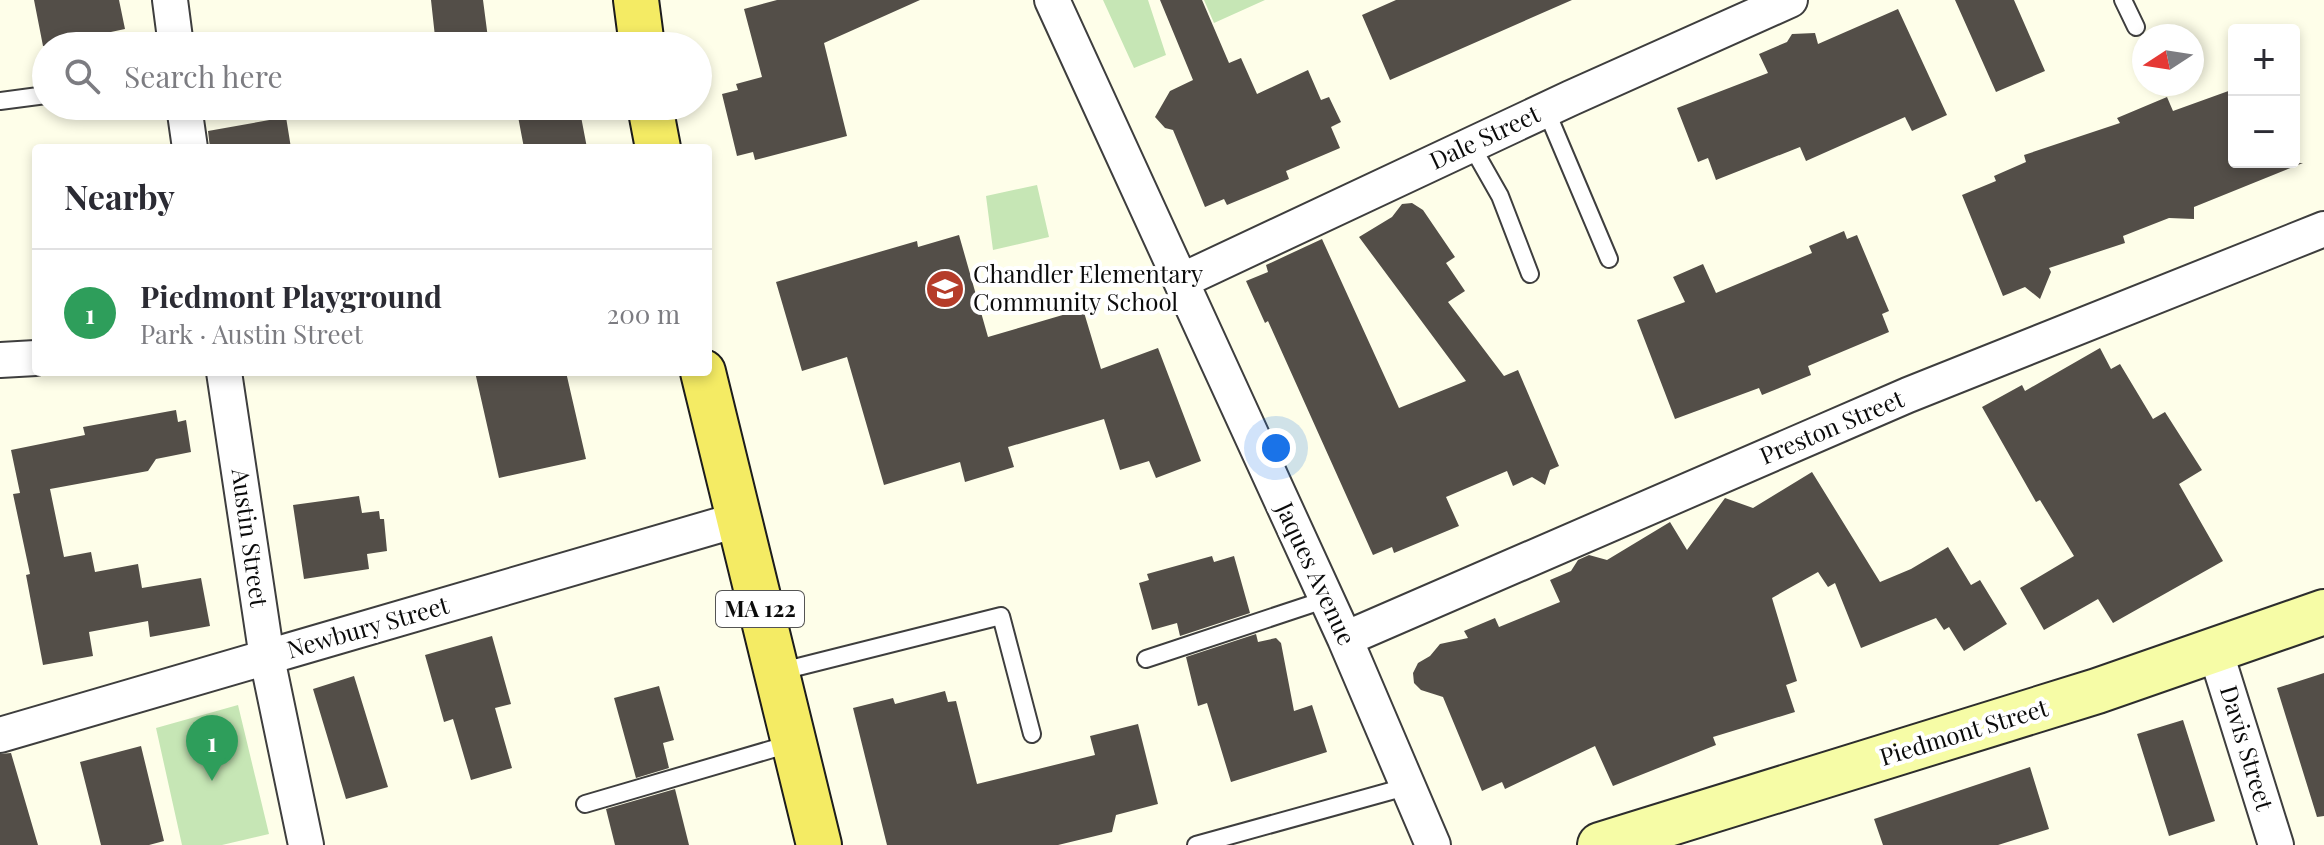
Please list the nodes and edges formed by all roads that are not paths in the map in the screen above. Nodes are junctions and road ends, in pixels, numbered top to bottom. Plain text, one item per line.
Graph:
1 (170, 0) edge
2 (636, 0) edge
3 (1052, 0) edge
4 (1790, 0) edge
5 (2123, 0) edge
6 (2135, 24) edge
7 (174, 32) edge
8 (640, 32) edge
9 (32, 97) edge
10 (0, 101) edge
11 (1546, 110) junction
12 (186, 120) edge
13 (653, 120) edge
14 (189, 144) edge
15 (657, 144) edge
16 (1471, 145) junction
17 (2324, 229) edge
18 (1609, 259) dead end
19 (1530, 274) dead end
20 (1181, 281) junction
21 (32, 358) edge
22 (0, 360) edge
23 (225, 376) edge
24 (704, 376) edge
25 (737, 520) junction
26 (1327, 599) junction
27 (2324, 612) edge
28 (1345, 639) junction
29 (2215, 650) junction
30 (267, 658) junction
31 (1146, 659) dead end
32 (776, 672) junction
33 (1032, 734) dead end
34 (0, 735) edge
35 (794, 743) junction
36 (1409, 786) junction
37 (585, 804) dead end
38 (306, 845) edge
39 (819, 845) edge
40 (1196, 845) edge
41 (1433, 845) edge
42 (1600, 845) edge
43 (2276, 845) edge

1 - 7 street
2 - 8 main road
3 - 20 street, Jaques Avenue
4 - 11 street, Dale Street
5 - 6 lane
9 - 10 lane
11 - 16 street, Dale Street
11 - 18 lane
12 - 14 street
13 - 15 main road
16 - 19 lane
16 - 20 street, Dale Street
17 - 28 street, Preston Street
20 - 26 street, Jaques Avenue
21 - 22 street
23 - 30 street, Austin Street
24 - 25 main road, MA 122
25 - 30 street, Newbury Street
25 - 32 main road, MA 122
26 - 28 street, Jaques Avenue
26 - 31 lane
27 - 29 street, Piedmont Street
28 - 36 street, Jaques Avenue
29 - 42 street, Piedmont Street
29 - 43 street, Davis Street
30 - 34 street, Newbury Street
30 - 38 street, Austin Street
32 - 33 lane
32 - 35 main road, MA 122
35 - 37 lane
35 - 39 main road, MA 122
36 - 40 lane
36 - 41 street, Jaques Avenue

